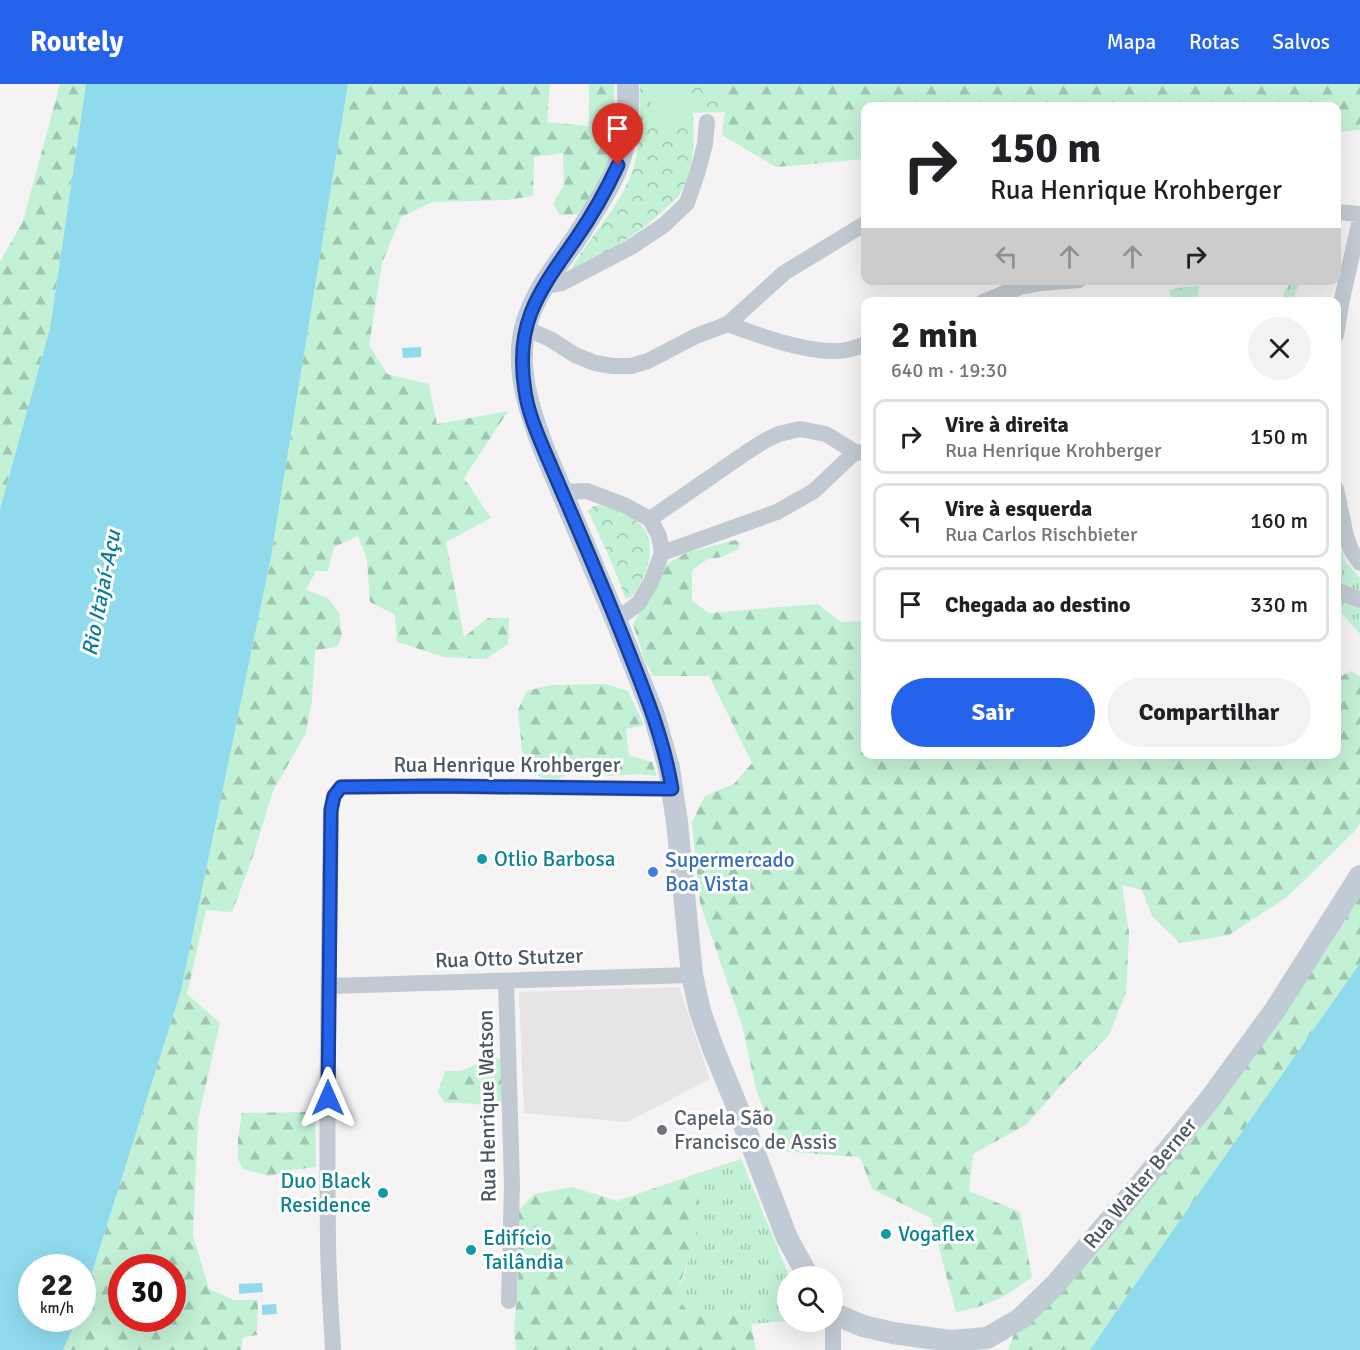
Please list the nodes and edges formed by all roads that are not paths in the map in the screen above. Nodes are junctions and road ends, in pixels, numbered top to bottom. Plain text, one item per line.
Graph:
1 (628, 84) edge
2 (707, 122) dead end
3 (1341, 212) edge
4 (1360, 214) edge
5 (1360, 220) edge
6 (861, 226) edge
7 (1031, 285) edge
8 (542, 287) junction
9 (995, 297) edge
10 (1341, 305) edge
11 (728, 324) junction
12 (525, 328) junction
13 (861, 346) edge
14 (860, 452) edge
15 (562, 492) junction
16 (1341, 512) edge
17 (650, 519) junction
18 (662, 554) junction
19 (1360, 563) edge
20 (1341, 592) edge
21 (1360, 600) edge
22 (616, 620) junction
23 (672, 789) junction
24 (1360, 876) edge
25 (692, 975) junction
26 (506, 981) junction
27 (328, 986) junction
28 (802, 1266) edge
29 (510, 1301) dead end
30 (843, 1317) edge
31 (834, 1332) edge
32 (333, 1350) edge
33 (834, 1350) edge

1 - 8 street
2 - 8 street
3 - 4 street
5 - 10 street
6 - 11 street
7 - 9 street
8 - 12 street
11 - 12 street
11 - 13 street
12 - 15 street
14 - 17 street
14 - 18 street
15 - 17 street
15 - 22 street
16 - 19 street
17 - 18 street
18 - 22 street
20 - 21 street
22 - 23 street
23 - 25 street
23 - 27 street, Rua Henrique Krohberger
24 - 30 street, Rua Walter Berner
25 - 26 street, Rua Otto Stutzer
25 - 28 street
26 - 27 street, Rua Otto Stutzer
26 - 29 street, Rua Henrique Watson
27 - 32 street
31 - 33 street

